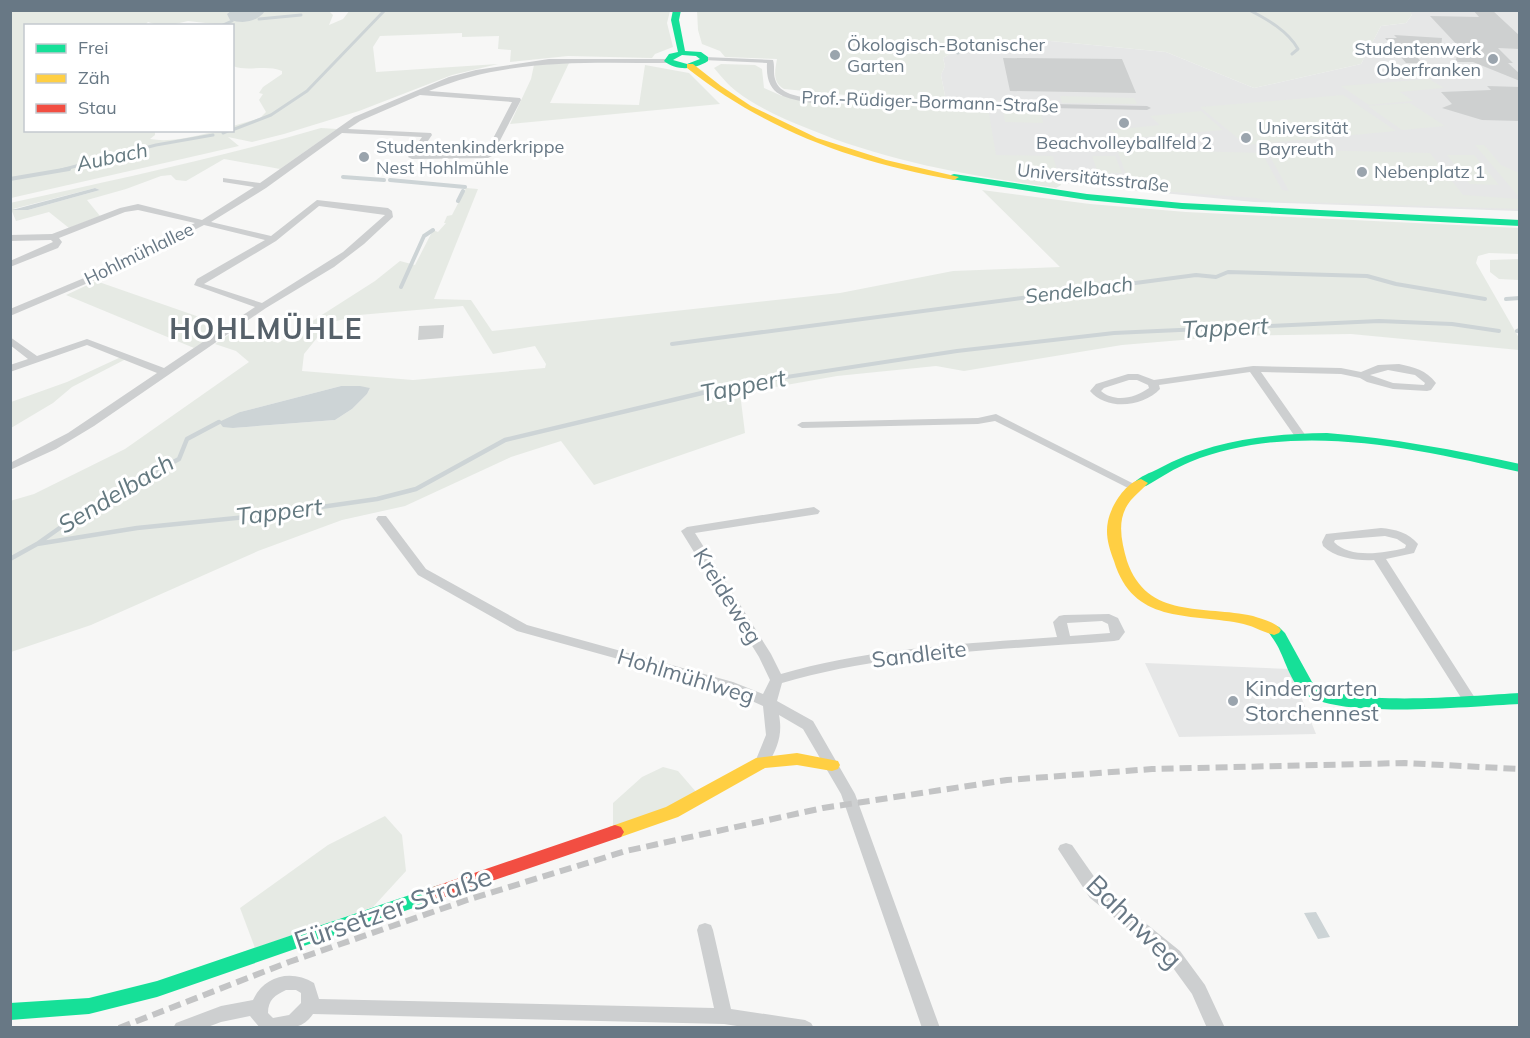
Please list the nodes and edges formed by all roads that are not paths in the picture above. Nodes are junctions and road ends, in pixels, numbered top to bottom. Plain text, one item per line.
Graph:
1 (677, 10) edge
2 (682, 53) junction
3 (705, 59) junction
4 (668, 61) junction
5 (690, 66) junction
6 (417, 93) junction
7 (1147, 108) dead end
8 (341, 131) junction
9 (226, 180) dead end
10 (263, 186) junction
11 (204, 222) junction
12 (1520, 223) edge
13 (53, 237) junction
14 (10, 238) edge
15 (273, 238) junction
16 (10, 264) edge
17 (263, 306) junction
18 (10, 313) edge
19 (10, 340) edge
20 (36, 360) junction
21 (10, 369) edge
22 (1253, 369) junction
23 (165, 372) junction
24 (1363, 375) junction
25 (1154, 383) junction
26 (802, 425) dead end
27 (1299, 436) junction
28 (10, 467) edge
29 (1520, 468) edge
30 (1134, 487) junction
31 (814, 511) dead end
32 (382, 519) dead end
33 (1378, 556) junction
34 (1064, 639) dead end
35 (777, 680) junction
36 (1520, 698) edge
37 (768, 702) junction
38 (1470, 702) junction
39 (762, 762) junction
40 (832, 765) junction
41 (1066, 849) dead end
42 (705, 930) dead end
43 (310, 1006) junction
44 (258, 1007) junction
45 (10, 1012) edge
46 (724, 1016) junction
47 (182, 1028) edge
48 (805, 1028) edge
49 (931, 1028) edge
50 (1216, 1028) edge

1 - 2 main road
2 - 3 main road
2 - 4 main road
3 - 5 main road
3 - 7 street, Prof.-Rüdiger-Bormann-Straße
4 - 5 main road
4 - 6 street, Hohlmühlallee
5 - 12 main road, Universitätsstraße
6 - 8 street, Hohlmühlallee
6 - 8 street
8 - 10 street, Hohlmühlallee
9 - 10 street
10 - 11 street, Hohlmühlallee
11 - 13 street
11 - 15 street
11 - 18 street, Hohlmühlallee
13 - 14 street
13 - 16 street
15 - 17 street
15 - 17 street
17 - 23 street
19 - 20 street
20 - 21 street
20 - 23 street
22 - 24 street
22 - 25 street
22 - 27 street
23 - 28 street
24 - 24 street
25 - 25 street
26 - 30 street
27 - 29 main road
27 - 30 main road
30 - 38 main road
31 - 35 street, Kreideweg
32 - 37 street, Hohlmühlweg
33 - 33 street
33 - 38 street
34 - 35 street, Sandleite
35 - 37 street
36 - 38 main road
37 - 39 street
37 - 40 street, Hohlmühlweg
39 - 40 main road, Fürsetzer Straße
39 - 45 main road, Fürsetzer Straße
40 - 49 street, Hohlmühlweg
41 - 50 street, Bahnweg
42 - 46 street
43 - 44 street
43 - 44 street
43 - 46 street
44 - 47 street
46 - 48 street

